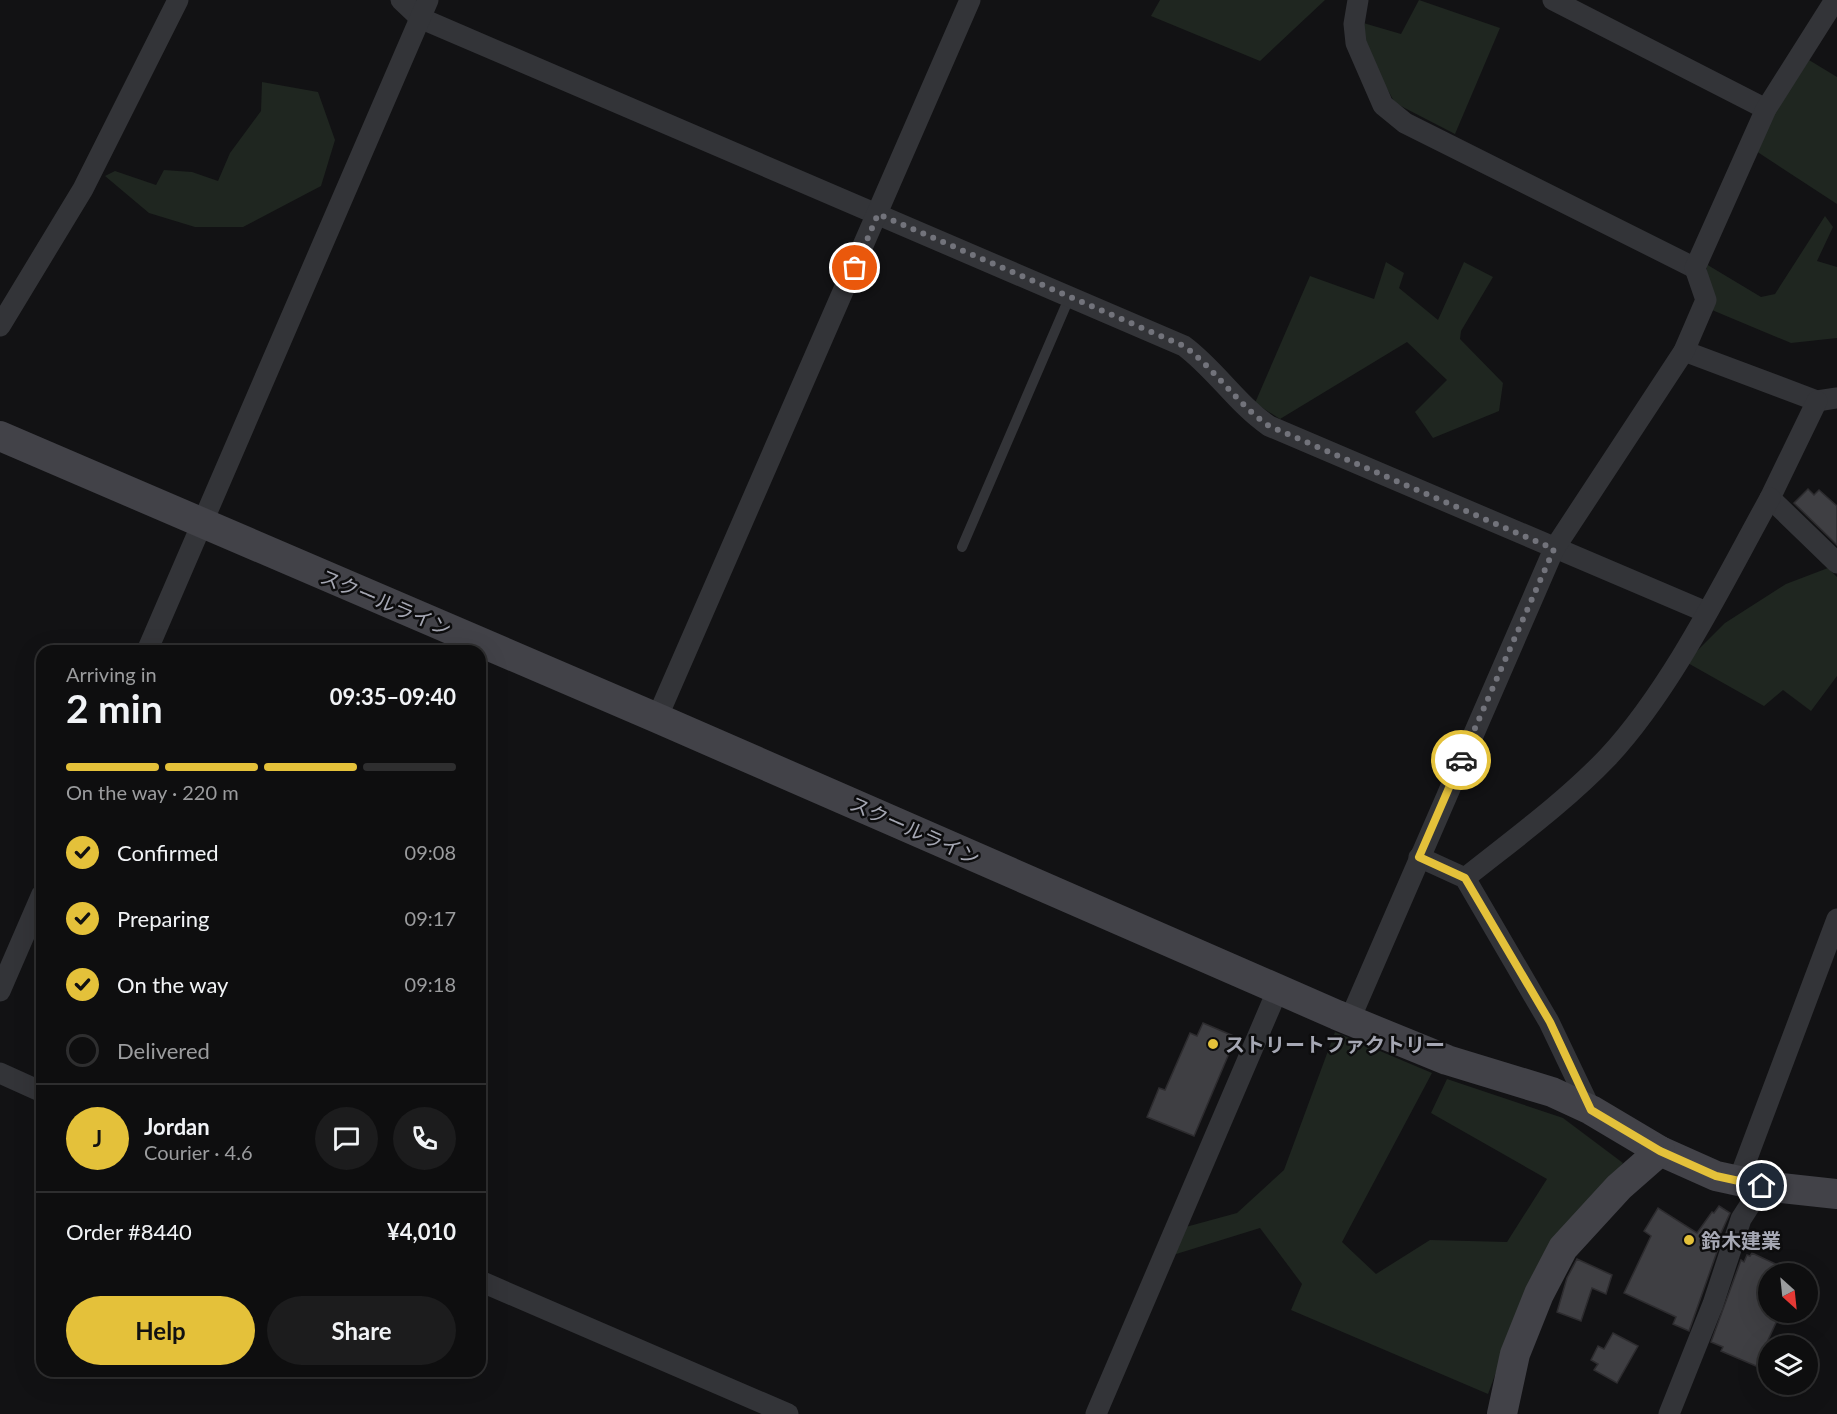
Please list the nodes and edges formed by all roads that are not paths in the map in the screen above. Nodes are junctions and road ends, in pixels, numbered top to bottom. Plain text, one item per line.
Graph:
1 (178, 0) edge
2 (401, 0) edge
3 (970, 0) edge
4 (1358, 0) edge
5 (1553, 0) edge
6 (1835, 0) edge
7 (424, 9) edge
8 (1766, 109) junction
9 (878, 214) junction
10 (1695, 267) junction
11 (1070, 296) junction
12 (0, 326) edge
13 (1684, 351) junction
14 (1827, 400) edge
15 (0, 436) edge
16 (1770, 498) junction
17 (202, 523) junction
18 (962, 547) dead end
19 (1554, 549) junction
20 (1837, 563) edge
21 (1706, 612) junction
22 (150, 645) edge
23 (657, 718) junction
24 (1419, 857) junction
25 (1465, 878) junction
26 (36, 908) edge
27 (1837, 919) edge
28 (1278, 989) junction
29 (0, 991) edge
30 (1350, 1019) junction
31 (0, 1073) edge
32 (36, 1089) edge
33 (1591, 1110) junction
34 (1660, 1151) junction
35 (1748, 1184) junction
36 (1837, 1194) edge
37 (486, 1284) edge
38 (788, 1414) edge
39 (1096, 1414) edge
40 (1502, 1414) edge
41 (1669, 1414) edge

1 - 12 street
2 - 7 street
3 - 9 street
4 - 10 street
5 - 8 street
6 - 8 street
7 - 9 street
7 - 17 street
8 - 10 street
9 - 11 street
9 - 23 street
10 - 13 street
11 - 18 lane
11 - 19 street
13 - 14 street
13 - 19 street
14 - 16 street
15 - 17 street, スクールライン
16 - 20 street
16 - 21 street
17 - 22 street
17 - 23 street, スクールライン
19 - 21 street
19 - 24 street
21 - 25 street
23 - 28 street, スクールライン
24 - 25 street
24 - 30 street
25 - 33 street
26 - 29 street
27 - 35 street
28 - 30 street, スクールライン
28 - 39 street
30 - 33 street, スクールライン
31 - 32 street
33 - 34 street, スクールライン
34 - 35 street, スクールライン
34 - 40 street
35 - 36 street, スクールライン
35 - 41 street
37 - 38 street

